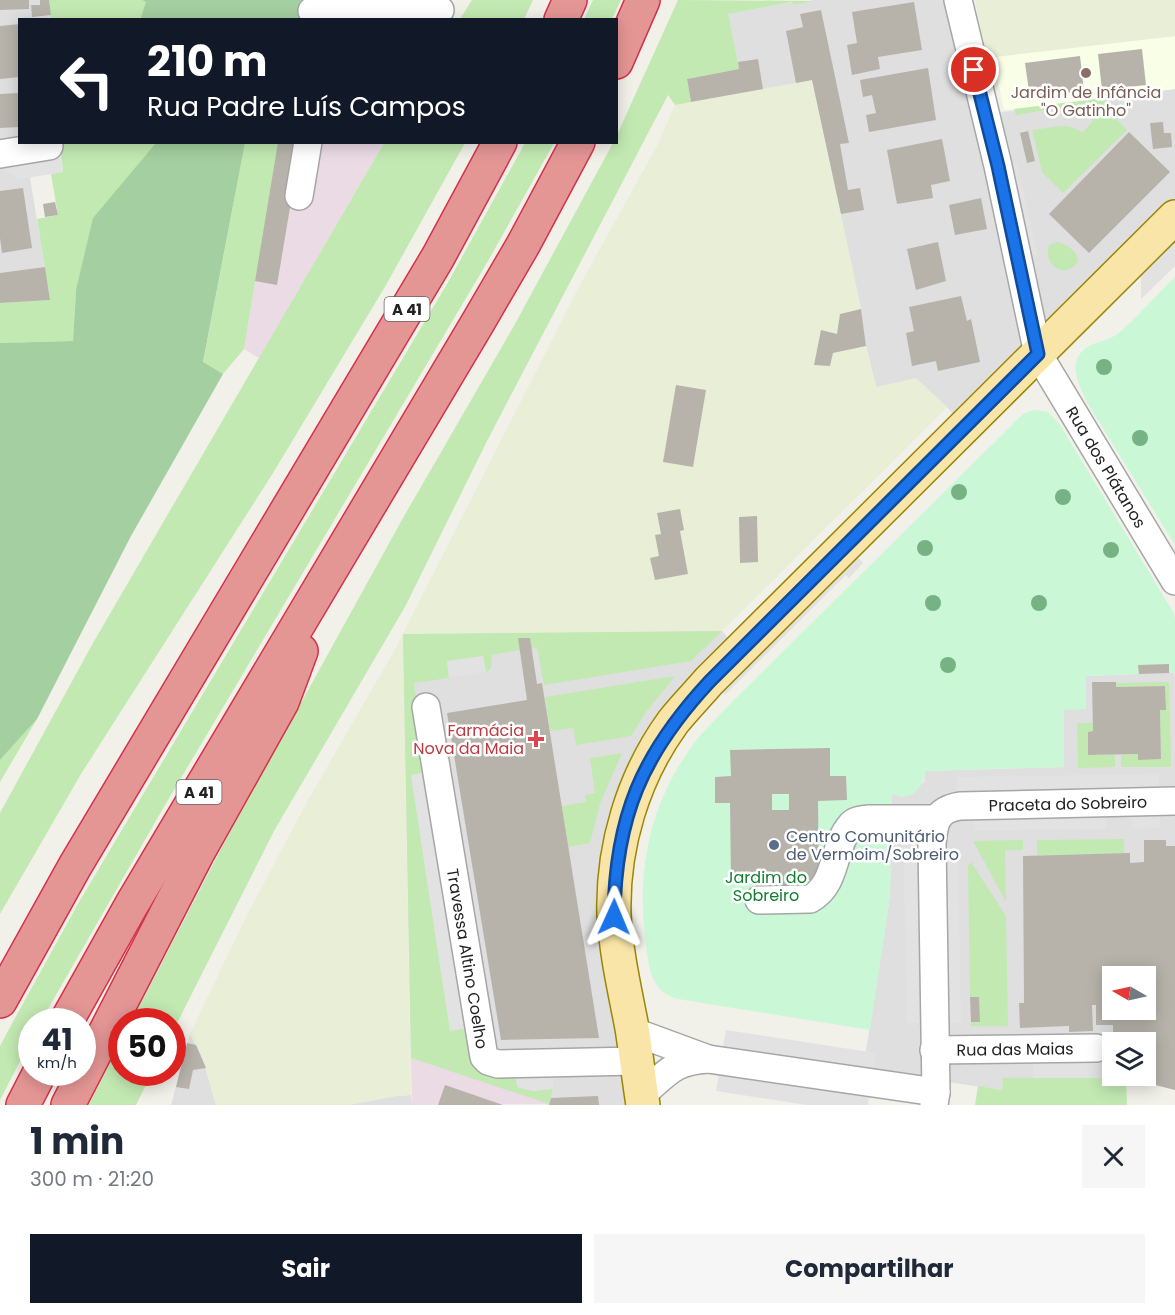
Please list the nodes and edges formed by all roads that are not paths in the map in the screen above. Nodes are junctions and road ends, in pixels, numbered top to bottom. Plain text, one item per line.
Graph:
1 (570, 0) edge
2 (643, 0) edge
3 (958, 0) edge
4 (312, 10) edge
5 (441, 10) dead end
6 (562, 18) edge
7 (618, 57) edge
8 (308, 144) edge
9 (499, 144) edge
10 (577, 144) edge
11 (49, 146) dead end
12 (0, 154) edge
13 (299, 196) dead end
14 (1175, 217) edge
15 (1038, 354) junction
16 (335, 564) junction
17 (1175, 581) edge
18 (426, 706) dead end
19 (1175, 801) edge
20 (949, 813) junction
21 (759, 900) dead end
22 (1, 999) edge
23 (74, 1008) edge
24 (634, 1046) junction
25 (1096, 1048) dead end
26 (934, 1050) junction
27 (708, 1059) junction
28 (33, 1086) edge
29 (935, 1099) edge
30 (642, 1100) edge
31 (23, 1105) edge
32 (68, 1105) edge

1 - 6 highway
2 - 7 highway
3 - 15 street, Rua dos Plátanos
4 - 5 street
8 - 13 street
9 - 22 highway, A 41
10 - 16 highway, A 41
11 - 12 street
14 - 15 main road
15 - 17 street, Rua dos Plátanos
15 - 24 main road
16 - 23 highway, A 41
16 - 32 highway
18 - 24 street, Travessa Altino Coelho
19 - 20 street, Praceta do Sobreiro
20 - 21 street, Praceta do Sobreiro
20 - 26 street
24 - 27 street
24 - 30 main road
25 - 26 street, Rua das Maias
26 - 29 street
27 - 29 street
27 - 30 street
28 - 31 highway

